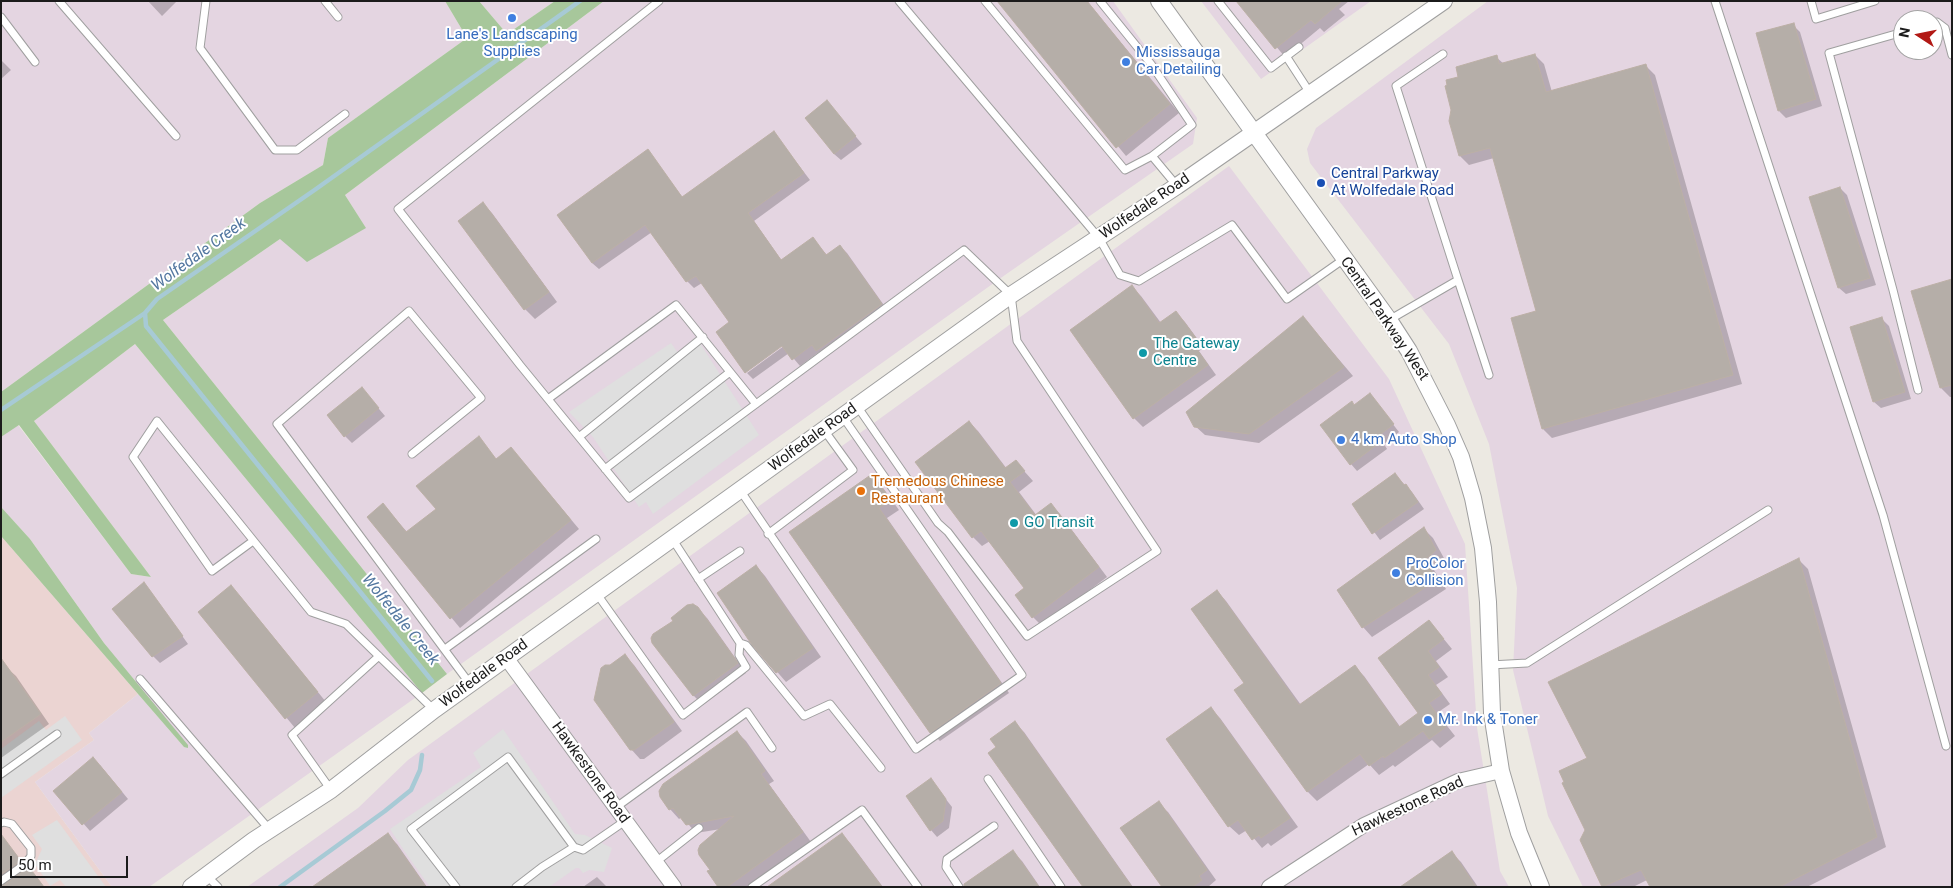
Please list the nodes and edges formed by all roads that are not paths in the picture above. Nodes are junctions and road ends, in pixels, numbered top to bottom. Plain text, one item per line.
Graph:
1 (59, 1) edge
2 (206, 1) edge
3 (326, 1) edge
4 (659, 1) edge
5 (900, 1) edge
6 (985, 1) edge
7 (1100, 1) edge
8 (1159, 1) edge
9 (1218, 1) edge
10 (1444, 1) edge
11 (1715, 1) edge
12 (1810, 1) edge
13 (1875, 1) edge
14 (1, 17) edge
15 (338, 17) dead end
16 (1943, 26) edge
17 (1893, 35) edge
18 (1299, 47) dead end
19 (1443, 54) dead end
20 (1952, 55) edge
21 (1286, 56) junction
22 (35, 62) dead end
23 (1310, 93) junction
24 (345, 114) dead end
25 (1254, 132) junction
26 (176, 136) dead end
27 (1152, 156) junction
28 (1177, 186) junction
29 (1099, 238) junction
30 (1344, 259) junction
31 (1458, 280) junction
32 (1011, 295) junction
33 (1389, 320) junction
34 (703, 337) junction
35 (730, 372) junction
36 (1489, 375) dead end
37 (1918, 390) dead end
38 (548, 399) junction
39 (756, 404) junction
40 (857, 406) junction
41 (843, 416) junction
42 (824, 430) junction
43 (578, 437) junction
44 (412, 454) dead end
45 (605, 469) junction
46 (740, 490) junction
47 (1768, 510) dead end
48 (768, 534) junction
49 (596, 539) dead end
50 (672, 539) junction
51 (253, 541) junction
52 (740, 552) dead end
53 (698, 579) junction
54 (597, 594) junction
55 (740, 643) junction
56 (445, 649) junction
57 (379, 656) junction
58 (506, 658) junction
59 (1490, 665) junction
60 (140, 679) dead end
61 (470, 684) junction
62 (434, 710) junction
63 (57, 734) dead end
64 (1946, 746) dead end
65 (772, 748) dead end
66 (882, 768) dead end
67 (1501, 771) junction
68 (1, 774) edge
69 (988, 779) dead end
70 (331, 790) junction
71 (616, 808) junction
72 (625, 821) junction
73 (1, 823) edge
74 (994, 826) dead end
75 (699, 828) dead end
76 (270, 830) junction
77 (574, 847) junction
78 (656, 862) junction
79 (206, 874) junction
80 (1, 881) edge
81 (191, 887) edge
82 (218, 887) edge
83 (456, 887) edge
84 (516, 887) edge
85 (674, 887) edge
86 (752, 887) edge
87 (918, 887) edge
88 (959, 887) edge
89 (1061, 887) edge
90 (1269, 887) edge
91 (1541, 887) edge

1 - 26 lane
2 - 24 lane
3 - 15 lane
4 - 38 lane
5 - 29 lane
6 - 27 lane
7 - 27 lane
8 - 25 street, Central Parkway West
9 - 21 lane
10 - 23 street, Wolfedale Road
11 - 64 lane
12 - 13 lane
14 - 22 lane
16 - 20 lane
17 - 37 lane
18 - 21 lane
19 - 31 lane
21 - 23 lane
23 - 25 street, Wolfedale Road
25 - 28 street, Wolfedale Road
25 - 30 street, Central Parkway West
27 - 28 lane
28 - 29 street, Wolfedale Road
29 - 30 lane
29 - 32 street, Wolfedale Road
30 - 33 street, Central Parkway West
31 - 33 lane
31 - 36 lane
32 - 39 lane
32 - 40 street, Wolfedale Road
32 - 40 lane
33 - 59 street, Central Parkway West
34 - 35 lane
34 - 38 lane
34 - 43 lane
35 - 39 lane
35 - 45 lane
38 - 43 lane
39 - 45 lane
40 - 41 street, Wolfedale Road
41 - 42 street, Wolfedale Road
41 - 48 lane
42 - 46 street, Wolfedale Road
42 - 48 lane
43 - 45 lane
44 - 56 lane
46 - 48 lane
46 - 50 street, Wolfedale Road
47 - 59 lane
49 - 56 lane
50 - 53 lane
50 - 54 street, Wolfedale Road
51 - 51 lane
51 - 57 lane
52 - 53 lane
53 - 55 lane
54 - 55 lane
54 - 58 street, Wolfedale Road
55 - 66 lane
56 - 61 lane
57 - 62 lane
57 - 70 lane
58 - 61 street, Wolfedale Road
58 - 71 street, Hawkestone Road
59 - 67 street, Central Parkway West
60 - 76 lane
61 - 62 street, Wolfedale Road
62 - 70 street, Wolfedale Road
63 - 68 lane
65 - 71 lane
67 - 90 street, Hawkestone Road
67 - 91 street, Central Parkway West
69 - 89 lane
70 - 76 street, Wolfedale Road
71 - 72 street, Hawkestone Road
72 - 77 lane
72 - 78 street, Hawkestone Road
73 - 80 lane
74 - 88 lane
75 - 78 lane
76 - 79 street, Wolfedale Road
77 - 83 lane
77 - 84 lane
78 - 85 street, Hawkestone Road
79 - 81 street, Wolfedale Road
79 - 82 lane
86 - 87 lane

